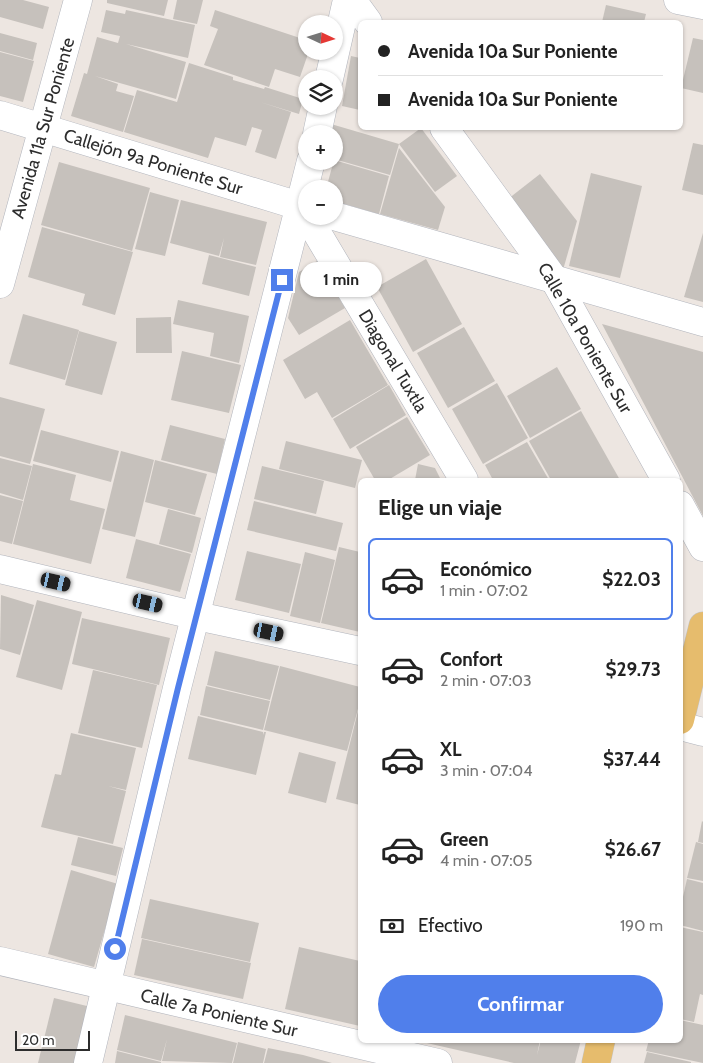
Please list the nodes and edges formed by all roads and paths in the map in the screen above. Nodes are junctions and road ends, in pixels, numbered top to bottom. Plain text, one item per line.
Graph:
1 (78, 0) edge
2 (347, 0) edge
3 (352, 0) edge
4 (678, 0) edge
5 (703, 5) edge
6 (367, 20) edge
7 (332, 70) edge
8 (0, 115) edge
9 (44, 129) junction
10 (445, 130) edge
11 (298, 209) edge
12 (343, 219) edge
13 (301, 225) edge
14 (313, 225) edge
15 (8, 227) edge
16 (554, 279) junction
17 (0, 284) edge
18 (703, 322) edge
19 (463, 478) edge
20 (665, 478) edge
21 (683, 510) edge
22 (703, 547) edge
23 (0, 569) edge
24 (197, 616) junction
25 (703, 626) edge
26 (358, 651) edge
27 (683, 708) edge
28 (683, 727) edge
29 (703, 732) edge
30 (0, 961) edge
31 (106, 987) junction
32 (600, 1043) edge
33 (88, 1063) edge
34 (438, 1063) edge
35 (596, 1063) edge

1 - 9 street, Avenida 11a Sur Poniente
2 - 7 street
3 - 6 street
4 - 5 street
8 - 9 street, Callejón 9a Poniente Sur
9 - 11 street, Callejón 9a Poniente Sur
9 - 15 street, Avenida 11a Sur Poniente
10 - 16 street, Calle 10a Poniente Sur
12 - 16 street
13 - 24 street
14 - 19 street, Diagonal Tuxtla
15 - 17 street, Avenida 11a Sur Poniente
16 - 18 street
16 - 20 street, Calle 10a Poniente Sur
21 - 22 street
23 - 24 street
24 - 26 street
24 - 31 street
25 - 27 main road
28 - 29 street
30 - 31 street, Calle 7a Poniente Sur
31 - 33 street
31 - 34 street, Calle 7a Poniente Sur
32 - 35 main road

